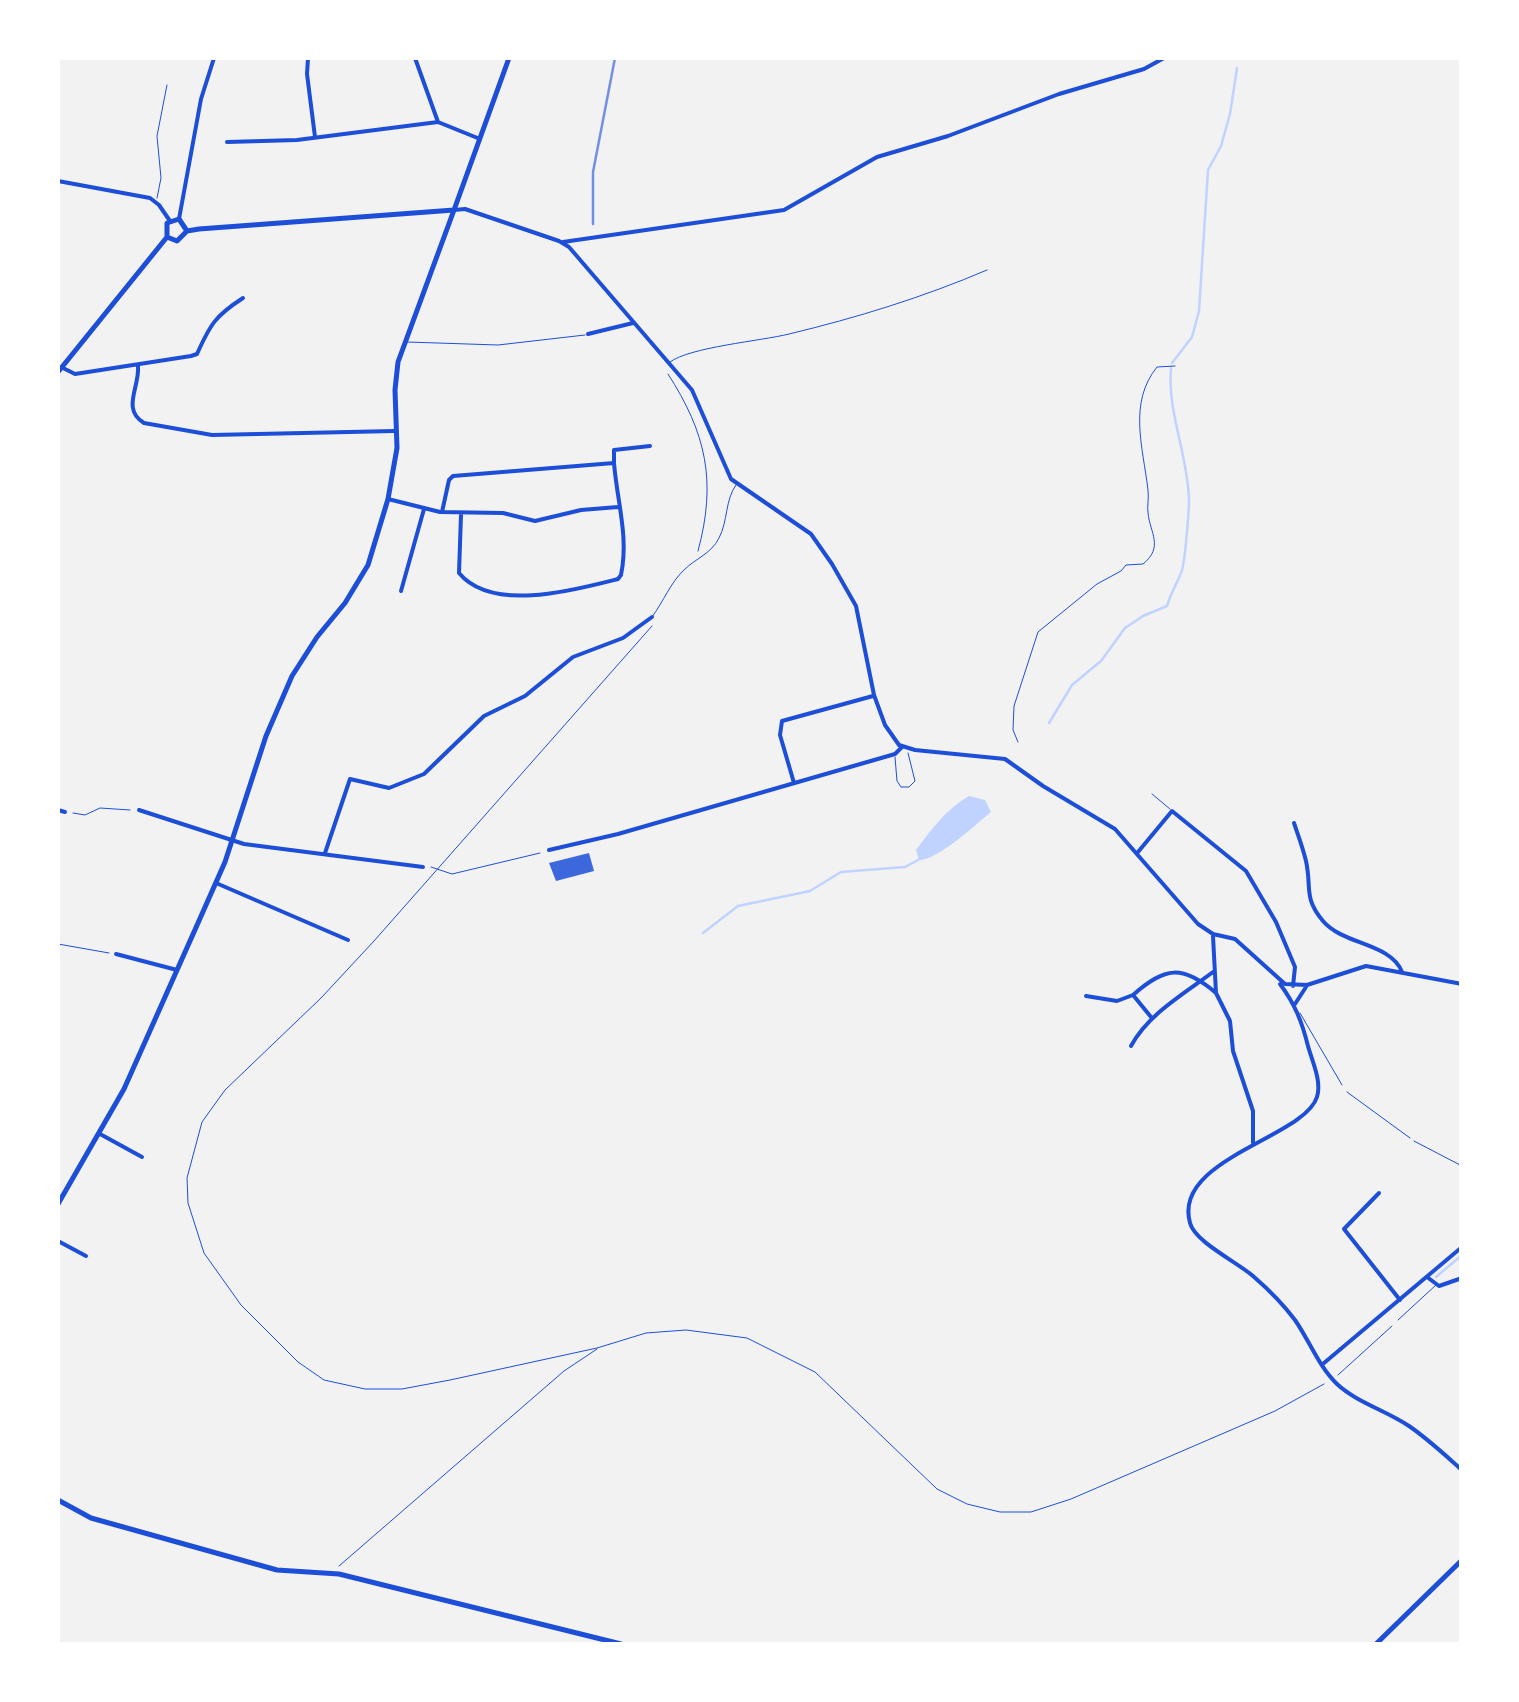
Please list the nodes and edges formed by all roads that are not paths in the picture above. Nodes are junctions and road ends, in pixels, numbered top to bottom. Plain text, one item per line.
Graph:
1 (214, 58) edge
2 (308, 58) edge
3 (415, 58) edge
4 (509, 58) edge
5 (1164, 58) edge
6 (167, 85) dead end
7 (438, 122) junction
8 (315, 137) junction
9 (480, 139) junction
10 (227, 142) dead end
11 (58, 182) edge
12 (155, 200) junction
13 (454, 210) junction
14 (179, 219) junction
15 (170, 221) junction
16 (187, 231) junction
17 (167, 237) junction
18 (563, 242) junction
19 (988, 270) dead end
20 (244, 298) dead end
21 (633, 323) junction
22 (588, 334) joint
23 (404, 342) junction
24 (670, 362) junction
25 (138, 366) junction
26 (60, 370) edge
27 (397, 432) junction
28 (650, 446) dead end
29 (614, 463) junction
30 (736, 485) junction
31 (388, 499) junction
32 (618, 507) junction
33 (424, 509) junction
34 (442, 512) junction
35 (462, 514) junction
36 (402, 591) dead end
37 (652, 616) joint
38 (874, 695) junction
39 (905, 748) junction
40 (895, 754) junction
41 (794, 783) junction
42 (1152, 794) dead end
43 (139, 810) road end
44 (1172, 811) junction
45 (1294, 822) dead end
46 (232, 840) junction
47 (549, 850) dead end
48 (1138, 852) junction
49 (325, 853) junction
50 (422, 867) road end
51 (216, 883) junction
52 (1213, 934) junction
53 (348, 940) dead end
54 (116, 954) road end
55 (177, 970) junction
56 (1214, 972) junction
57 (1402, 972) junction
58 (1277, 979) junction
59 (1202, 981) junction
60 (1462, 984) edge
61 (1307, 985) junction
62 (1293, 986) junction
63 (1216, 993) junction
64 (1133, 995) junction
65 (1086, 996) dead end
66 (1296, 1008) junction
67 (1151, 1017) junction
68 (1131, 1046) dead end
69 (1342, 1086) road end
70 (100, 1134) junction
71 (1414, 1141) road end
72 (1253, 1142) junction
73 (142, 1157) dead end
74 (1462, 1166) edge
75 (1379, 1193) dead end
76 (58, 1204) edge
77 (58, 1241) edge
78 (1462, 1247) edge
79 (86, 1256) dead end
80 (1427, 1277) junction
81 (1462, 1278) edge
82 (1436, 1285) junction
83 (1400, 1300) junction
84 (1398, 1320) road end
85 (1323, 1364) junction
86 (1462, 1470) edge
87 (58, 1500) edge
88 (1462, 1560) edge
89 (621, 1644) edge
90 (1376, 1644) edge

1 - 14 street
2 - 8 street
3 - 7 street
4 - 9 street
5 - 18 street
6 - 12 lane
7 - 8 street
7 - 9 street
8 - 10 street
9 - 13 street
11 - 12 street
12 - 15 street
13 - 16 street
13 - 18 street
13 - 23 street
14 - 15 street
14 - 16 street
15 - 17 street
16 - 17 street
17 - 26 street
18 - 21 street
19 - 24 lane
20 - 25 street
21 - 22 street
21 - 24 street
22 - 23 lane
23 - 27 street
24 - 30 street
25 - 26 street
25 - 27 street
27 - 31 street
28 - 29 street
29 - 32 street
29 - 34 street
30 - 37 lane
30 - 38 street
31 - 33 street
31 - 46 street
32 - 35 street
32 - 35 street
33 - 34 street
33 - 36 street
34 - 35 street
37 - 49 street
38 - 39 street
38 - 41 street
39 - 40 street
39 - 40 lane
39 - 48 street
40 - 41 street
41 - 47 street
42 - 44 lane
43 - 46 street
44 - 48 street
44 - 62 street
45 - 57 street
46 - 49 street
46 - 51 street
48 - 52 street
49 - 50 street
51 - 53 street
51 - 55 street
52 - 56 street
52 - 58 street
54 - 55 street
55 - 70 street
56 - 59 street
56 - 63 street
57 - 60 street
57 - 61 street
58 - 62 street
58 - 66 street
59 - 63 street
59 - 64 street
59 - 67 street
61 - 62 street
61 - 66 street
63 - 72 street
64 - 65 street
64 - 67 street
66 - 69 lane
66 - 72 street
67 - 68 street
70 - 73 street
70 - 76 street
71 - 74 lane
72 - 85 street
75 - 83 street
77 - 79 street
78 - 80 street
80 - 82 street
80 - 83 street
81 - 82 street
82 - 84 lane
83 - 85 street
85 - 86 street
87 - 89 street
88 - 90 street

